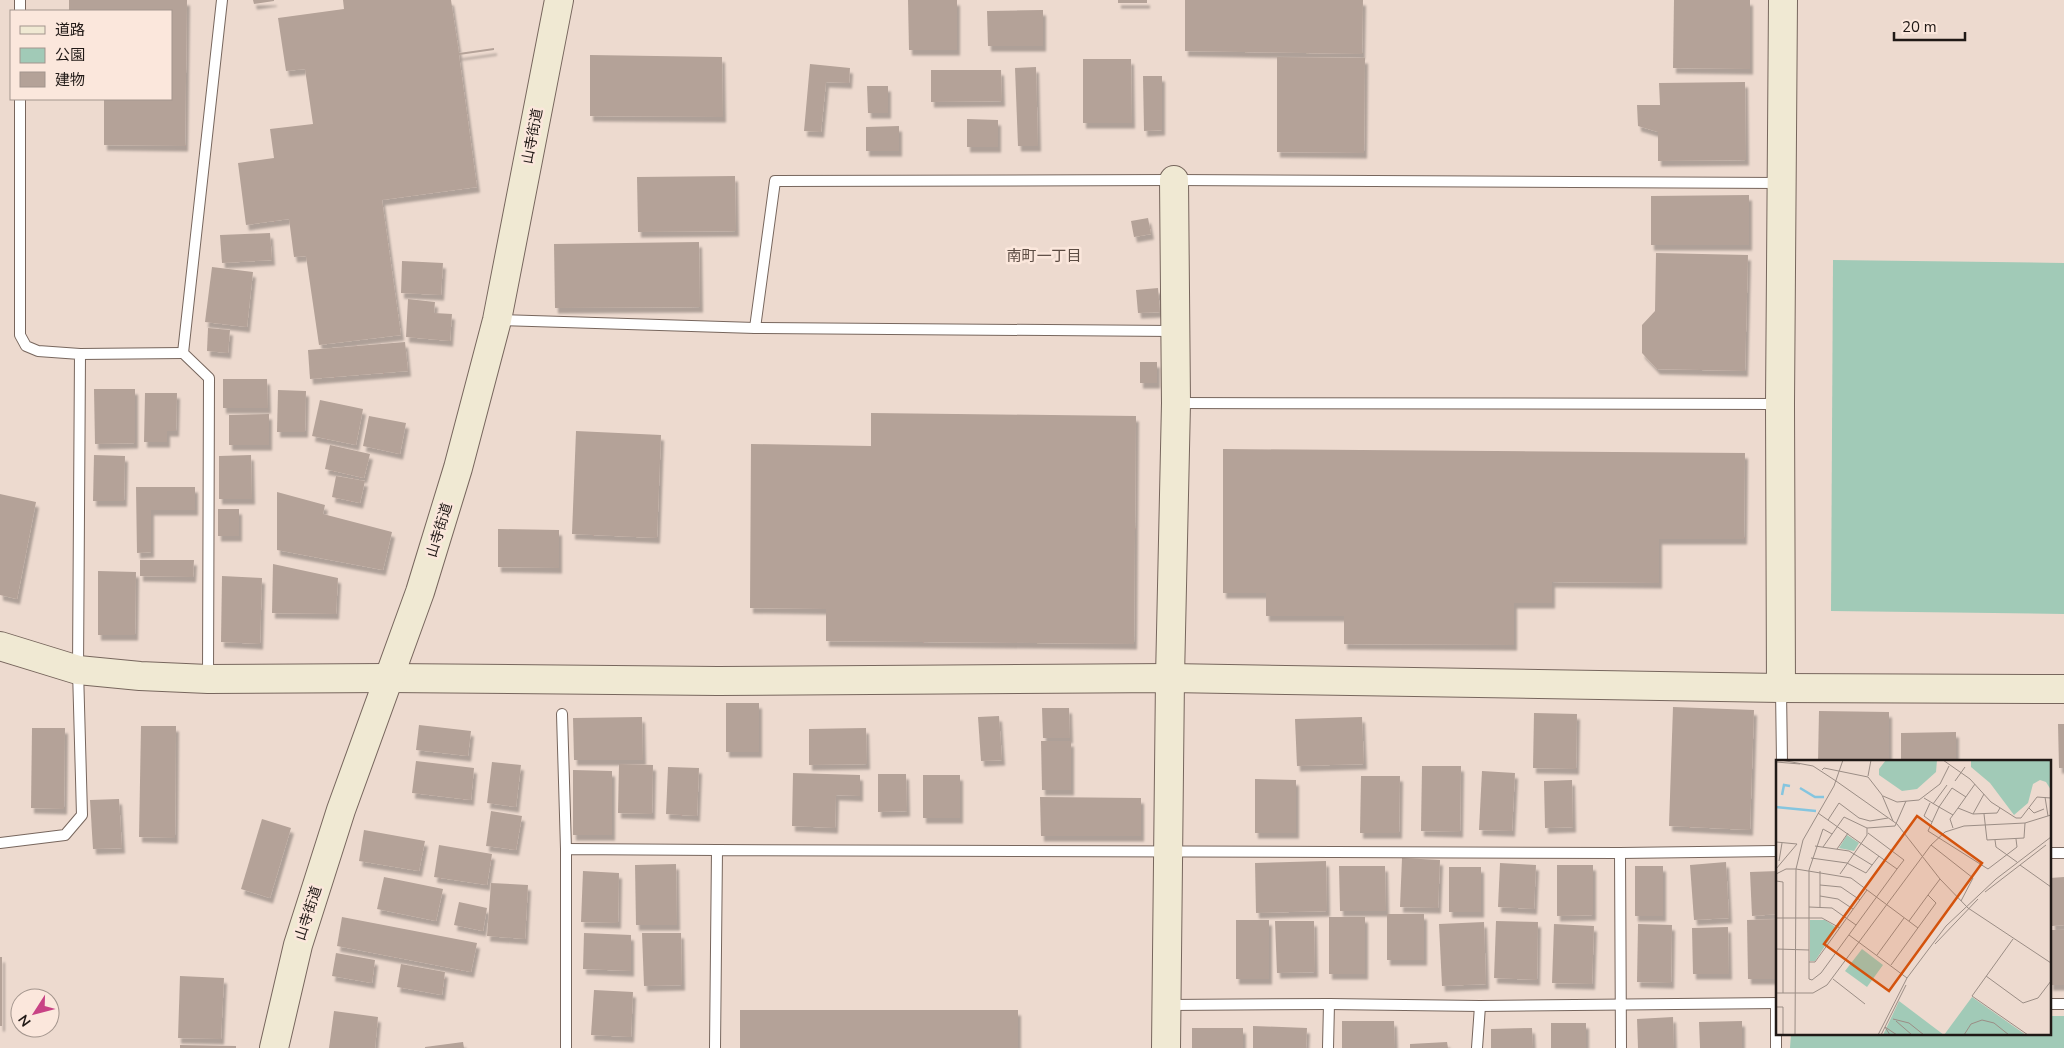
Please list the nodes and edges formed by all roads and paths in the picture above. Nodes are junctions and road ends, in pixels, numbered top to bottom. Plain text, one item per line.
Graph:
1 (222, 0) edge
2 (559, 0) edge
3 (1784, 0) edge
4 (20, 100) edge
5 (1174, 180) junction
6 (1782, 183) junction
7 (497, 320) junction
8 (755, 328) junction
9 (1176, 332) junction
10 (183, 353) junction
11 (80, 354) junction
12 (1176, 403) junction
13 (1780, 404) junction
14 (0, 646) edge
15 (78, 670) junction
16 (388, 678) junction
17 (1170, 678) junction
18 (208, 679) junction
19 (1781, 688) junction
20 (2064, 689) edge
21 (562, 714) dead end
22 (1782, 760) edge
23 (0, 843) edge
24 (566, 849) junction
25 (717, 850) junction
26 (1168, 850) junction
27 (1776, 851) edge
28 (1620, 853) junction
29 (1776, 1003) edge
30 (1329, 1004) junction
31 (1168, 1005) junction
32 (1622, 1005) junction
33 (1480, 1006) junction
34 (274, 1048) edge
35 (566, 1048) edge
36 (715, 1048) edge
37 (1166, 1048) edge
38 (1328, 1048) edge
39 (1477, 1048) edge
40 (1621, 1048) edge

1 - 10 lane
2 - 7 street, 山寺街道
3 - 6 street
4 - 11 lane
5 - 6 lane
5 - 8 lane
5 - 9 street
6 - 13 street
7 - 8 lane
7 - 16 street, 山寺街道
8 - 9 lane
9 - 12 street
10 - 11 lane
10 - 18 lane
11 - 15 lane
12 - 13 lane
12 - 17 street
13 - 19 street
14 - 15 street
15 - 18 street
15 - 23 lane
16 - 17 street
16 - 18 street
16 - 34 street, 山寺街道
17 - 19 street
17 - 26 street
19 - 20 street
19 - 22 lane
21 - 24 lane
24 - 25 lane
24 - 35 lane
25 - 26 lane
25 - 36 lane
26 - 28 lane
26 - 31 street
27 - 28 lane
28 - 32 lane
29 - 32 lane
30 - 31 lane
30 - 33 lane
30 - 38 lane
31 - 37 street
32 - 33 lane
32 - 40 lane
33 - 39 lane

